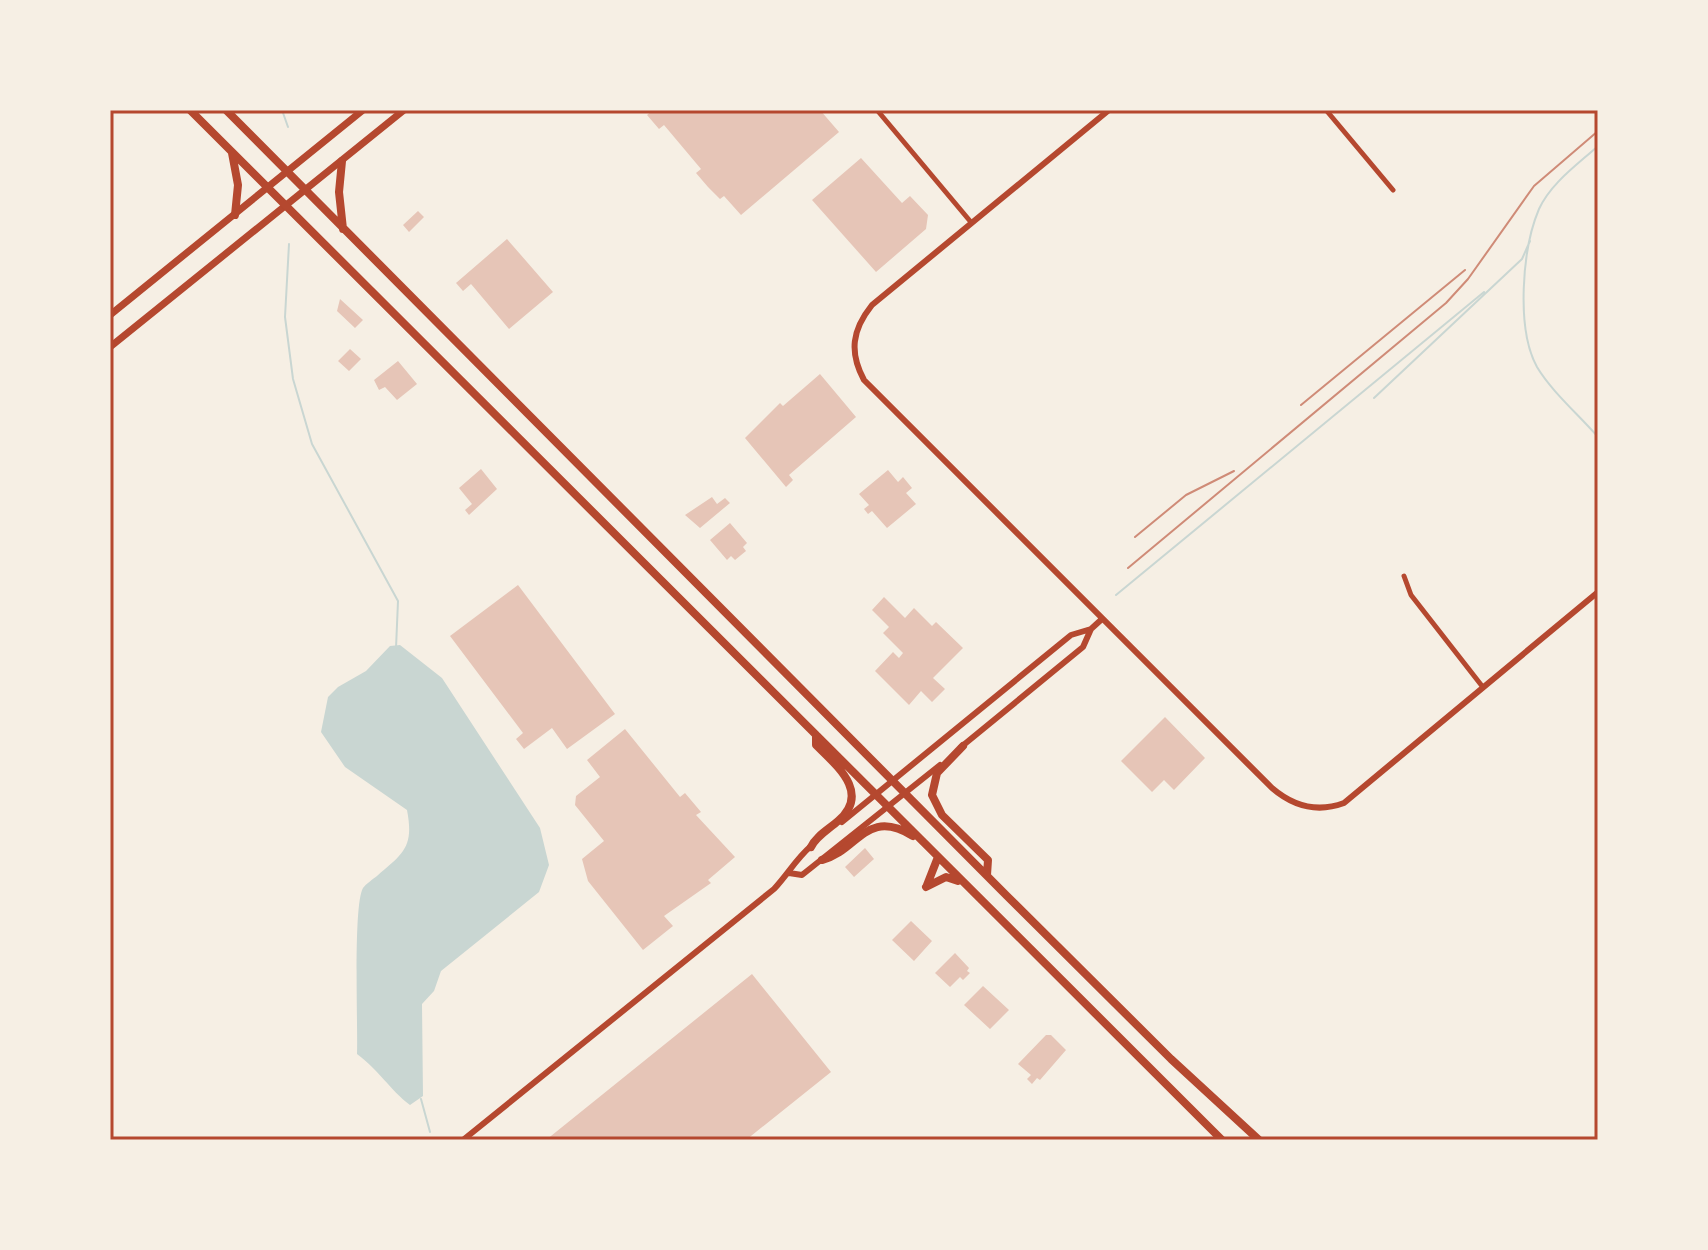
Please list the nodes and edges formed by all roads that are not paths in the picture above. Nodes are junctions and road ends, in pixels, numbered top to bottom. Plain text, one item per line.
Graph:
1 (190, 110) edge
2 (226, 110) edge
3 (363, 110) edge
4 (404, 110) edge
5 (877, 110) edge
6 (1109, 110) edge
7 (1326, 110) edge
8 (232, 152) junction
9 (342, 161) junction
10 (287, 172) junction
11 (268, 188) junction
12 (1393, 190) dead end
13 (305, 191) junction
14 (286, 207) junction
15 (235, 215) junction
16 (970, 221) junction
17 (343, 229) junction
18 (110, 315) edge
19 (110, 347) edge
20 (1404, 576) dead end
21 (1598, 592) edge
22 (1102, 619) junction
23 (1091, 629) junction
24 (1482, 686) junction
25 (816, 735) junction
26 (963, 746) junction
27 (891, 781) junction
28 (875, 794) junction
29 (905, 794) junction
30 (888, 807) junction
31 (811, 847) junction
32 (938, 857) junction
33 (822, 860) junction
34 (789, 873) junction
35 (987, 875) junction
36 (965, 884) junction
37 (463, 1140) edge
38 (1222, 1140) edge
39 (1259, 1140) edge

1 - 8 main road
2 - 10 main road
3 - 10 main road
4 - 9 main road
5 - 16 street
6 - 16 street
7 - 12 street
8 - 11 main road
8 - 15 main road
9 - 13 main road
9 - 17 main road
10 - 11 main road
10 - 13 main road
11 - 14 main road
11 - 15 main road
13 - 14 main road
13 - 17 main road
14 - 19 main road
14 - 25 main road
15 - 18 main road
16 - 22 street
17 - 27 main road
20 - 24 street
21 - 24 street
22 - 23 street
22 - 24 street
23 - 26 street
23 - 27 street
25 - 28 main road
25 - 31 main road
26 - 29 street
26 - 35 main road
27 - 28 street
27 - 29 main road
28 - 30 main road
28 - 31 street
29 - 30 street
29 - 35 main road
30 - 32 main road
30 - 33 street
31 - 34 street
32 - 33 main road
32 - 36 main road
32 - 36 main road
33 - 34 street
34 - 37 street
35 - 39 main road
36 - 38 main road

